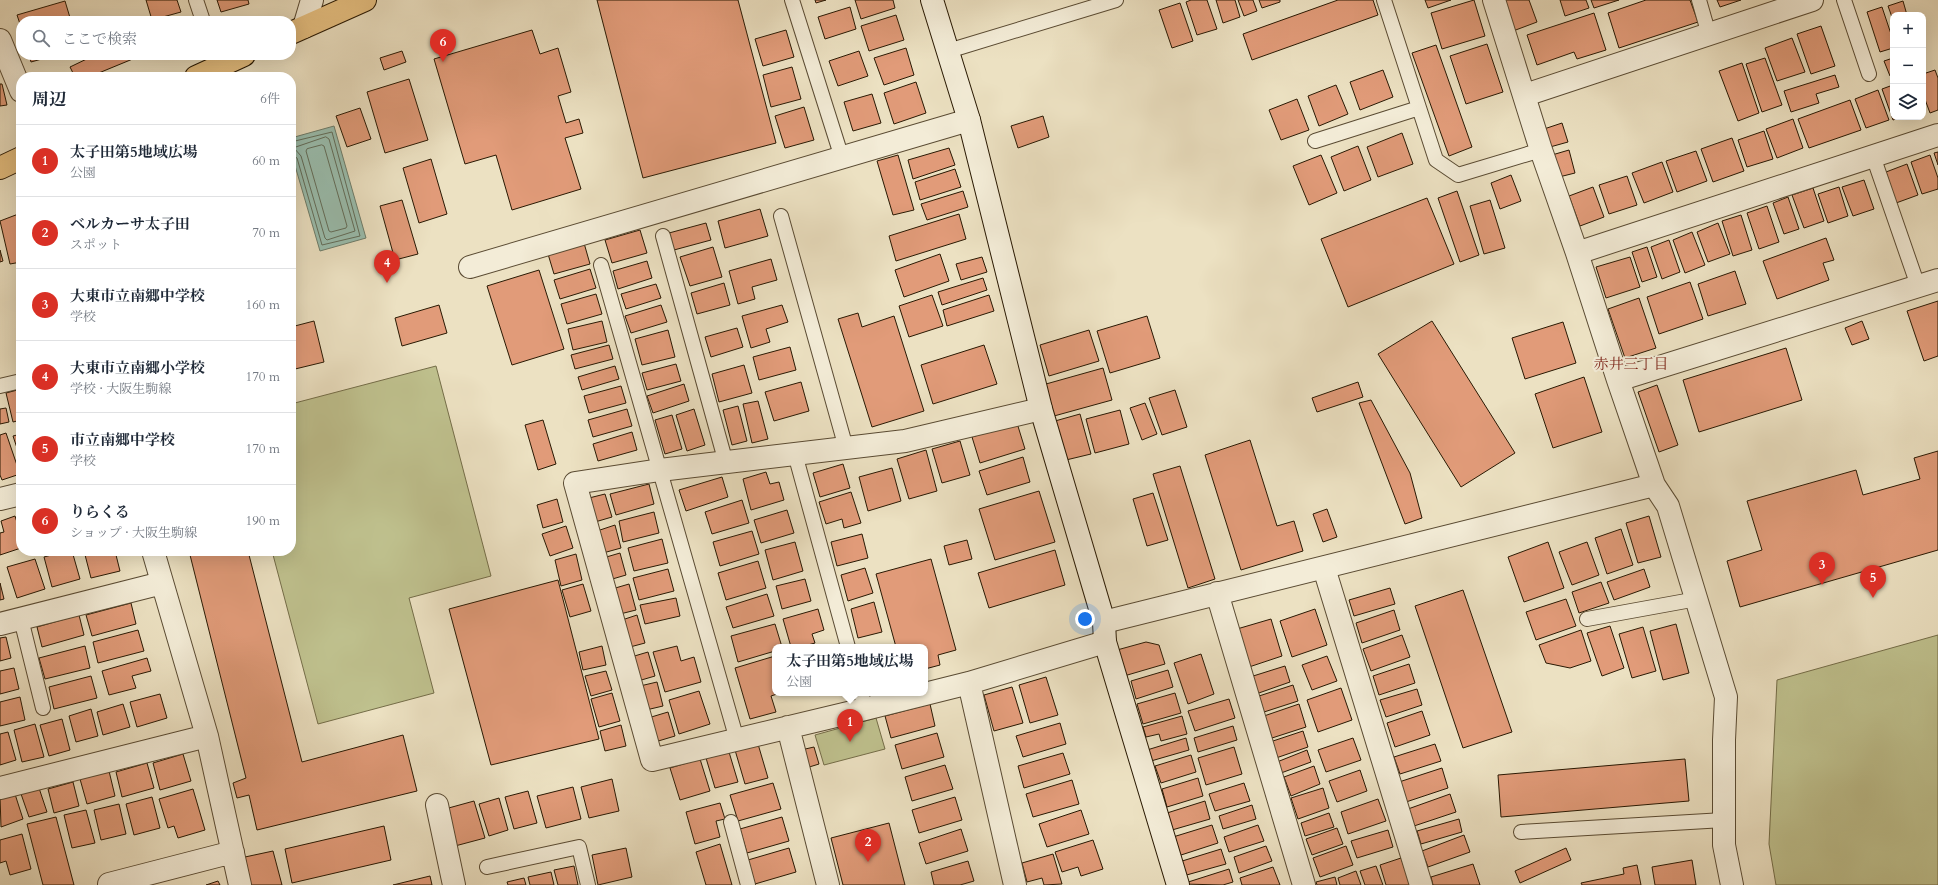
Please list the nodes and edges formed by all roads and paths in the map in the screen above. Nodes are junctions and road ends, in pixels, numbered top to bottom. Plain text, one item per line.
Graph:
1 (196, 0) edge
2 (312, 0) edge
3 (365, 0) edge
4 (792, 0) edge
5 (932, 0) edge
6 (1116, 0) edge
7 (1384, 0) edge
8 (1494, 0) edge
9 (1699, 0) edge
10 (1812, 0) edge
11 (1844, 0) edge
12 (201, 16) edge
13 (298, 30) edge
14 (1710, 34) junction
15 (0, 40) edge
16 (948, 51) junction
17 (216, 61) edge
18 (202, 72) edge
19 (1869, 74) dead end
20 (16, 79) edge
21 (1525, 95) junction
22 (1419, 108) junction
23 (969, 120) junction
24 (1938, 135) edge
25 (1315, 141) dead end
26 (1541, 150) junction
27 (1873, 156) junction
28 (842, 158) junction
29 (16, 160) edge
30 (0, 168) edge
31 (781, 216) dead end
32 (663, 236) dead end
33 (1577, 253) junction
34 (601, 265) dead end
35 (470, 267) dead end
36 (1938, 280) edge
37 (1918, 286) junction
38 (1618, 380) junction
39 (16, 382) edge
40 (0, 386) edge
41 (1041, 409) junction
42 (846, 448) junction
43 (795, 454) junction
44 (726, 463) junction
45 (660, 470) junction
46 (1654, 485) junction
47 (16, 495) edge
48 (0, 499) edge
49 (154, 556) edge
50 (1324, 568) junction
51 (162, 583) junction
52 (1217, 593) junction
53 (1696, 599) junction
54 (21, 619) junction
55 (1587, 619) dead end
56 (0, 624) edge
57 (1104, 632) junction
58 (847, 644) edge
59 (969, 683) junction
60 (928, 690) edge
61 (892, 696) edge
62 (863, 701) edge
63 (43, 708) dead end
64 (788, 727) junction
65 (207, 736) junction
66 (737, 740) junction
67 (0, 788) edge
68 (437, 805) dead end
69 (1724, 820) junction
70 (731, 822) dead end
71 (1521, 832) dead end
72 (233, 852) junction
73 (487, 867) dead end
74 (109, 884) dead end
75 (240, 885) edge
76 (454, 885) edge
77 (588, 885) edge
78 (748, 885) edge
79 (828, 885) edge
80 (1015, 885) edge
81 (1178, 885) edge
82 (1304, 885) edge
83 (1421, 885) edge
84 (1732, 885) edge

1 - 12 lane
2 - 13 street
3 - 13 main road
4 - 28 lane
5 - 16 street
6 - 16 lane
7 - 22 lane
8 - 21 street
9 - 14 lane
10 - 14 street
11 - 19 lane
14 - 21 street
15 - 20 street
16 - 23 street
17 - 18 main road
21 - 26 street
22 - 25 lane
22 - 26 lane
23 - 28 street
23 - 41 street
24 - 27 street
26 - 33 street
27 - 33 street
27 - 37 lane
28 - 35 street
29 - 30 main road
31 - 42 lane
32 - 44 lane
33 - 38 street
34 - 45 lane
36 - 37 street
37 - 38 street
38 - 46 street
39 - 40 lane
41 - 42 street
41 - 57 street
42 - 43 street
43 - 44 street
43 - 58 lane
44 - 45 street
45 - 66 lane
45 - 66 street
46 - 50 street
46 - 53 street
47 - 48 street
49 - 51 street
50 - 52 street
50 - 83 street
51 - 54 street
51 - 65 street
52 - 57 street
52 - 82 street
53 - 55 lane
53 - 69 street
54 - 56 street
54 - 63 lane
57 - 59 street
57 - 81 street
59 - 60 street
59 - 80 street
61 - 62 street
62 - 64 street
64 - 66 street
64 - 79 street
65 - 67 street
65 - 72 street
68 - 76 street
69 - 71 lane
69 - 84 street
70 - 78 lane
72 - 74 street
72 - 75 street
73 - 77 lane

